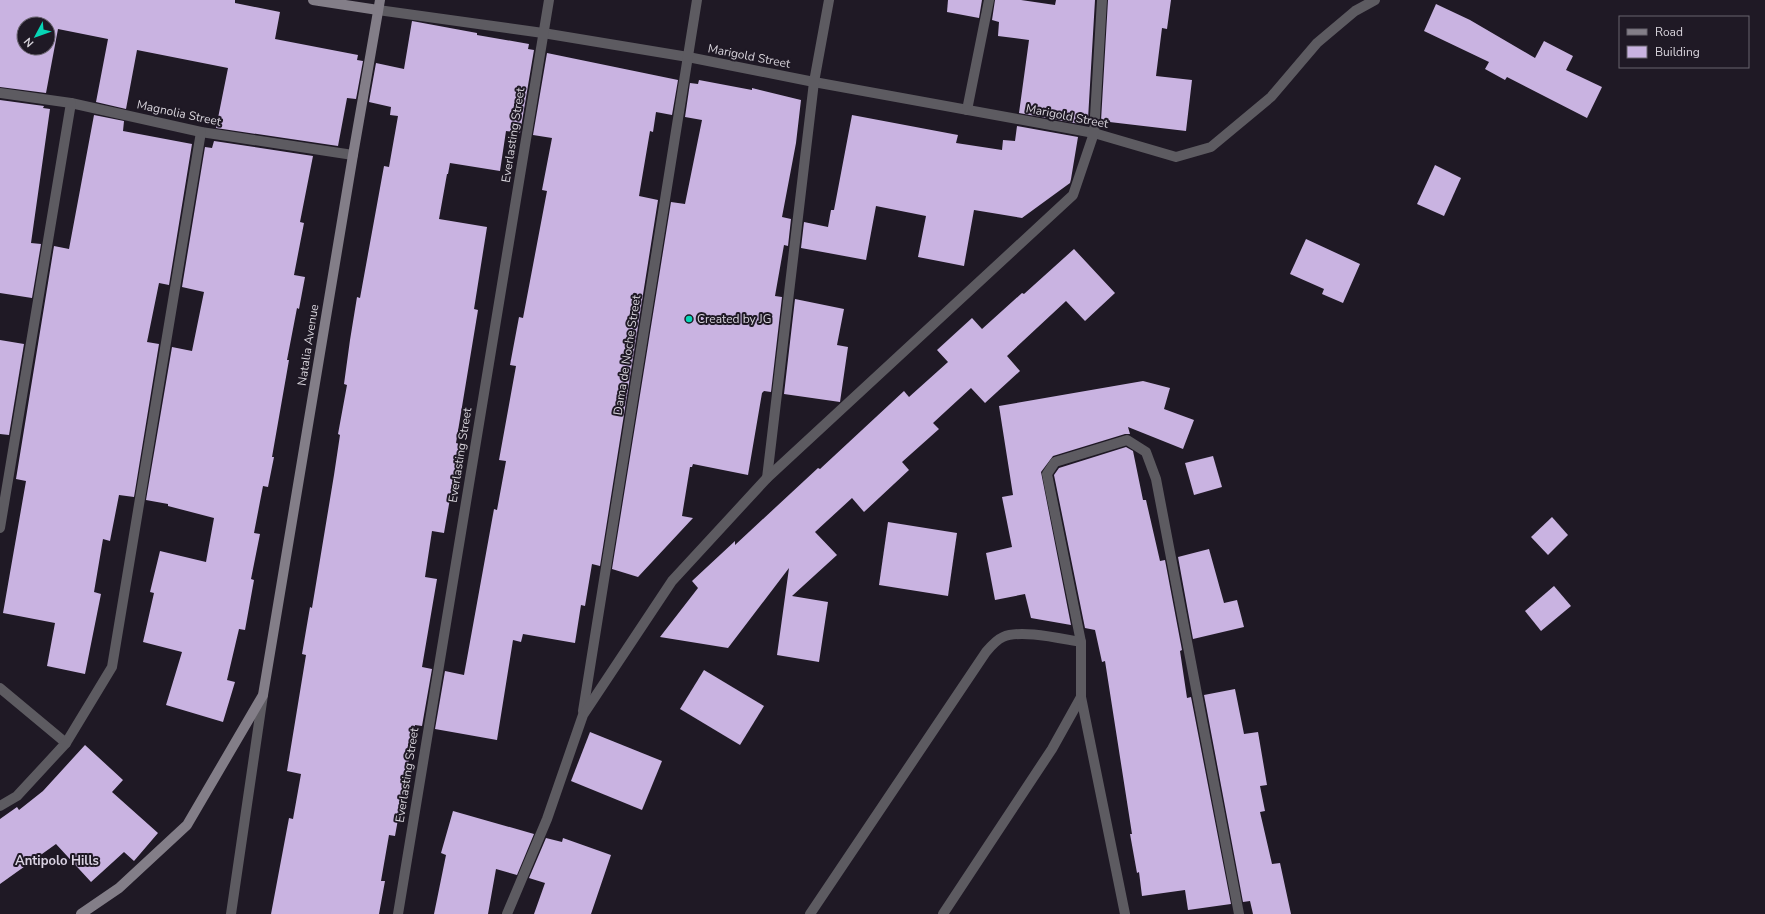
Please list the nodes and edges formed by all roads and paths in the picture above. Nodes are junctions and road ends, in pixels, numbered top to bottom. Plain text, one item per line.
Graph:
1 (313, 0) edge
2 (549, 0) edge
3 (698, 0) edge
4 (829, 0) edge
5 (989, 0) edge
6 (1102, 0) edge
7 (1375, 0) edge
8 (379, 5) edge
9 (543, 33) junction
10 (688, 57) junction
11 (814, 82) junction
12 (0, 92) edge
13 (71, 103) junction
14 (967, 110) junction
15 (201, 132) junction
16 (1094, 133) junction
17 (353, 155) junction
18 (767, 478) junction
19 (0, 528) edge
20 (1082, 642) junction
21 (0, 688) edge
22 (263, 696) junction
23 (1081, 697) junction
24 (583, 715) junction
25 (66, 743) junction
26 (0, 806) edge
27 (81, 914) edge
28 (231, 914) edge
29 (398, 914) edge
30 (507, 914) edge
31 (810, 914) edge
32 (943, 914) edge
33 (1124, 914) edge
34 (1239, 914) edge

1 - 8 street, Marigold Street
2 - 9 street, Everlasting Street
3 - 10 street, Dama de Noche Street
4 - 11 street
5 - 14 street
6 - 16 street
7 - 16 street, Marigold Street
8 - 9 street, Marigold Street
8 - 17 street, Natalia Avenue
9 - 10 street, Marigold Street
9 - 29 street, Everlasting Street
10 - 11 street, Marigold Street
10 - 24 street, Dama de Noche Street
11 - 14 street, Marigold Street
11 - 18 street
12 - 13 street, Magnolia Street
13 - 15 street, Magnolia Street
13 - 19 street
14 - 16 street, Marigold Street
15 - 17 street, Magnolia Street
15 - 25 street
16 - 18 street
17 - 22 street, Natalia Avenue
18 - 24 street
20 - 23 street
20 - 31 street
20 - 34 street
21 - 25 street
22 - 27 street
22 - 28 street
23 - 32 street
23 - 33 street
24 - 30 street
25 - 26 street

